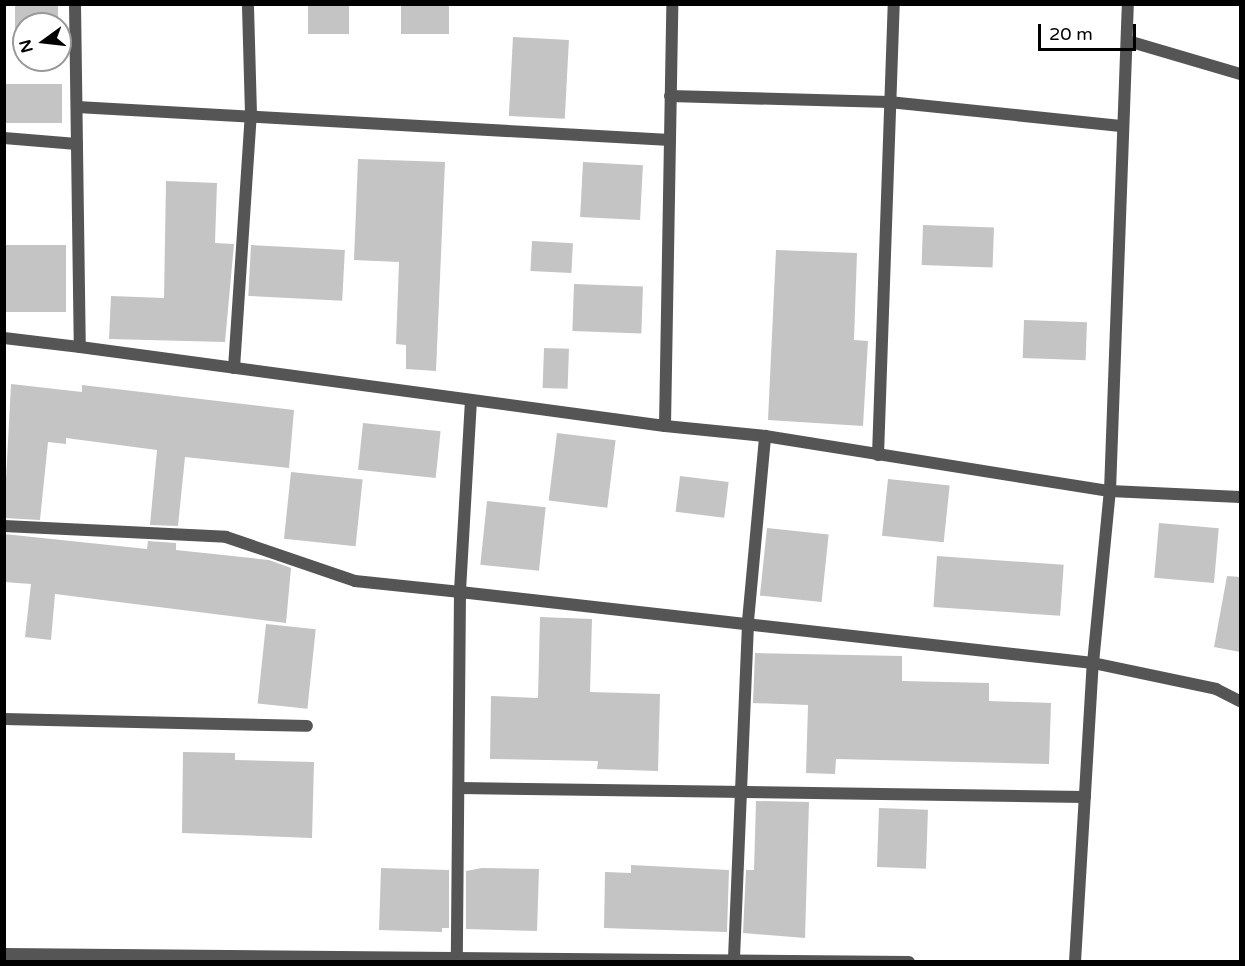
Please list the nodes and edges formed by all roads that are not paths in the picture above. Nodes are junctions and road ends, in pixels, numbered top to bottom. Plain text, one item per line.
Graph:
1 (75, 4) edge
2 (248, 4) edge
3 (672, 4) edge
4 (894, 4) edge
5 (1128, 4) edge
6 (1128, 41) junction
7 (1240, 74) edge
8 (670, 96) junction
9 (889, 102) junction
10 (77, 107) junction
11 (251, 114) junction
12 (1121, 126) junction
13 (4, 138) edge
14 (670, 140) junction
15 (77, 144) junction
16 (4, 338) edge
17 (80, 347) junction
18 (234, 368) junction
19 (471, 400) junction
20 (665, 426) junction
21 (765, 436) junction
22 (878, 455) junction
23 (1110, 490) junction
24 (1240, 497) edge
25 (4, 526) edge
26 (460, 591) junction
27 (748, 621) junction
28 (1093, 663) junction
29 (1240, 701) edge
30 (4, 719) edge
31 (308, 726) dead end
32 (459, 788) junction
33 (741, 789) junction
34 (1085, 797) junction
35 (4, 954) edge
36 (35, 958) edge
37 (734, 958) junction
38 (457, 961) edge
39 (909, 962) edge
40 (1075, 962) edge

1 - 10 street
2 - 11 street
3 - 8 street
4 - 9 street
5 - 6 street
6 - 7 street
6 - 12 street
8 - 9 street
8 - 14 street
9 - 12 street
9 - 22 street
10 - 11 street
10 - 15 street
11 - 14 street
11 - 18 street
12 - 23 street
13 - 15 street
14 - 20 street
15 - 17 street
16 - 17 street
17 - 18 street
18 - 19 street
19 - 20 street
19 - 26 street
20 - 21 street
21 - 22 street
21 - 27 street
22 - 23 street
23 - 24 street
23 - 28 street
25 - 26 street
26 - 27 street
26 - 32 street
27 - 28 street
27 - 33 street
28 - 29 street
28 - 34 street
30 - 31 street
32 - 33 street
32 - 38 street
33 - 34 street
33 - 37 street
34 - 40 street
35 - 36 street
36 - 38 street
37 - 38 street
37 - 39 street

